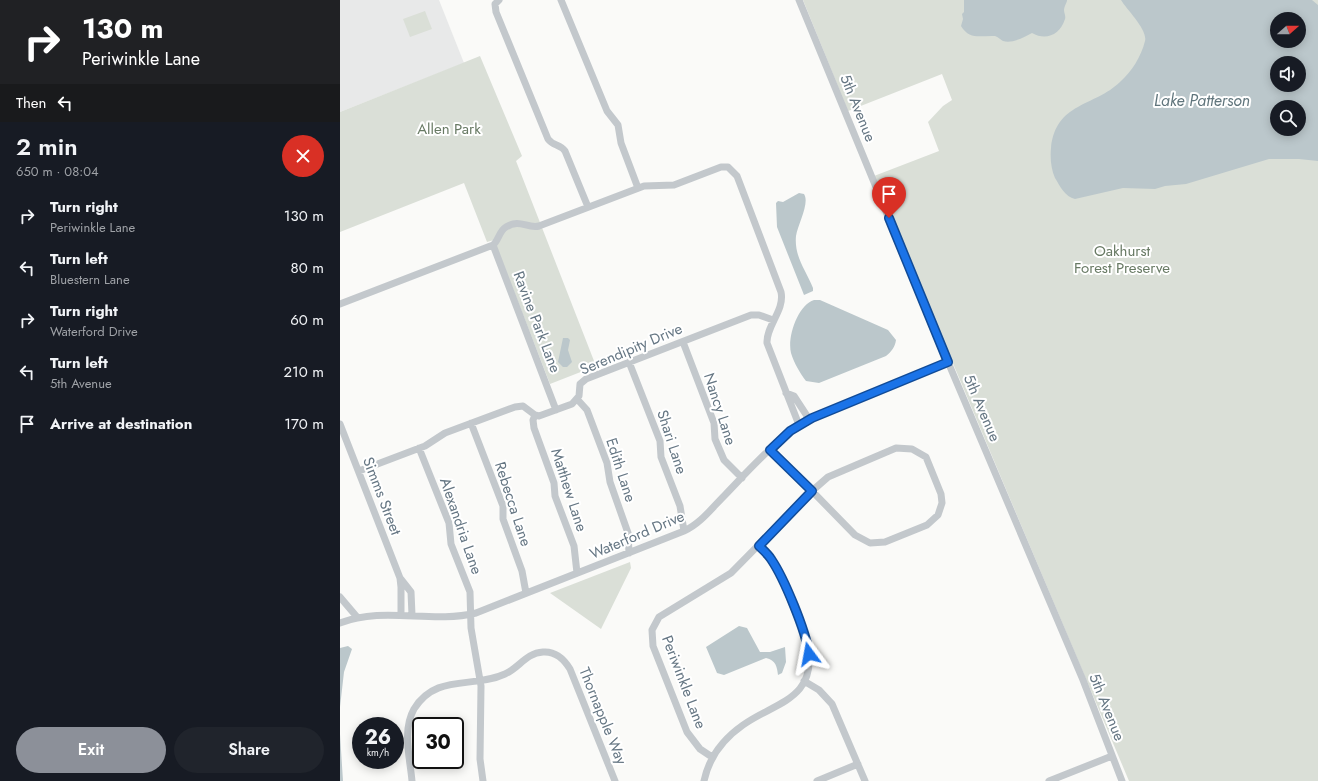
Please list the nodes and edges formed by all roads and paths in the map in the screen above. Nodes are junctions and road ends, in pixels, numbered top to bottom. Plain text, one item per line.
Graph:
1 (500, 0) edge
2 (561, 0) edge
3 (799, 0) edge
4 (638, 188) junction
5 (588, 207) junction
6 (493, 245) junction
7 (340, 304) edge
8 (773, 320) junction
9 (683, 342) junction
10 (629, 362) junction
11 (948, 362) junction
12 (786, 392) junction
13 (578, 399) junction
14 (556, 410) junction
15 (535, 415) junction
16 (809, 419) junction
17 (471, 423) junction
18 (340, 424) edge
19 (799, 425) junction
20 (342, 434) edge
21 (419, 448) junction
22 (770, 450) junction
23 (359, 471) junction
24 (742, 478) junction
25 (812, 491) junction
26 (684, 532) junction
27 (759, 546) junction
28 (629, 553) junction
29 (577, 573) junction
30 (400, 578) junction
31 (526, 593) junction
32 (340, 597) edge
33 (470, 614) junction
34 (401, 615) junction
35 (412, 615) junction
36 (357, 617) junction
37 (340, 623) edge
38 (480, 680) junction
39 (804, 681) junction
40 (1112, 756) junction
41 (712, 757) junction
42 (858, 764) junction
43 (412, 781) edge
44 (483, 781) edge
45 (615, 781) edge
46 (704, 781) edge
47 (817, 781) edge
48 (865, 781) edge
49 (1049, 781) edge
50 (1122, 781) edge

1 - 5 street
2 - 4 street
3 - 11 street, 5th Avenue
4 - 5 street
4 - 8 street
5 - 6 street
6 - 7 street
6 - 14 street, Ravine Park Lane
8 - 9 street, Serendipity Drive
8 - 12 street
9 - 10 street, Serendipity Drive
9 - 24 street, Nancy Lane
10 - 13 street, Serendipity Drive
10 - 26 street, Shari Lane
11 - 16 street, Waterford Drive
11 - 40 street, 5th Avenue
12 - 16 street
12 - 19 street
13 - 14 street, Serendipity Drive
13 - 28 street, Edith Lane
14 - 15 street, Serendipity Drive
15 - 17 street
15 - 29 street, Matthew Lane
16 - 19 street, Waterford Drive
17 - 21 street
17 - 31 street, Rebecca Lane
18 - 20 street, Simms Street
19 - 22 street, Waterford Drive
20 - 23 street, Simms Street
21 - 23 street
21 - 33 street, Alexandria Lane
22 - 24 street, Waterford Drive
22 - 25 street
23 - 30 street, Simms Street
24 - 26 street, Waterford Drive
25 - 25 street
25 - 27 street, Periwinkle Lane
26 - 28 street, Waterford Drive
27 - 39 street
27 - 41 street, Periwinkle Lane
28 - 29 street, Waterford Drive
29 - 31 street, Waterford Drive
30 - 34 street, Simms Street
30 - 35 street, Simms Street
31 - 33 street, Waterford Drive
32 - 36 street
33 - 35 street, Waterford Drive
33 - 38 street, Alexandria Lane
34 - 35 street, Waterford Drive
34 - 36 street, Waterford Drive
36 - 37 street, Waterford Drive
38 - 43 street, Thornapple Way
38 - 44 street, Alexandria Lane
38 - 45 street, Thornapple Way
39 - 41 street
39 - 42 street
40 - 49 street
40 - 50 street, 5th Avenue
41 - 46 street
42 - 47 street
42 - 48 street

